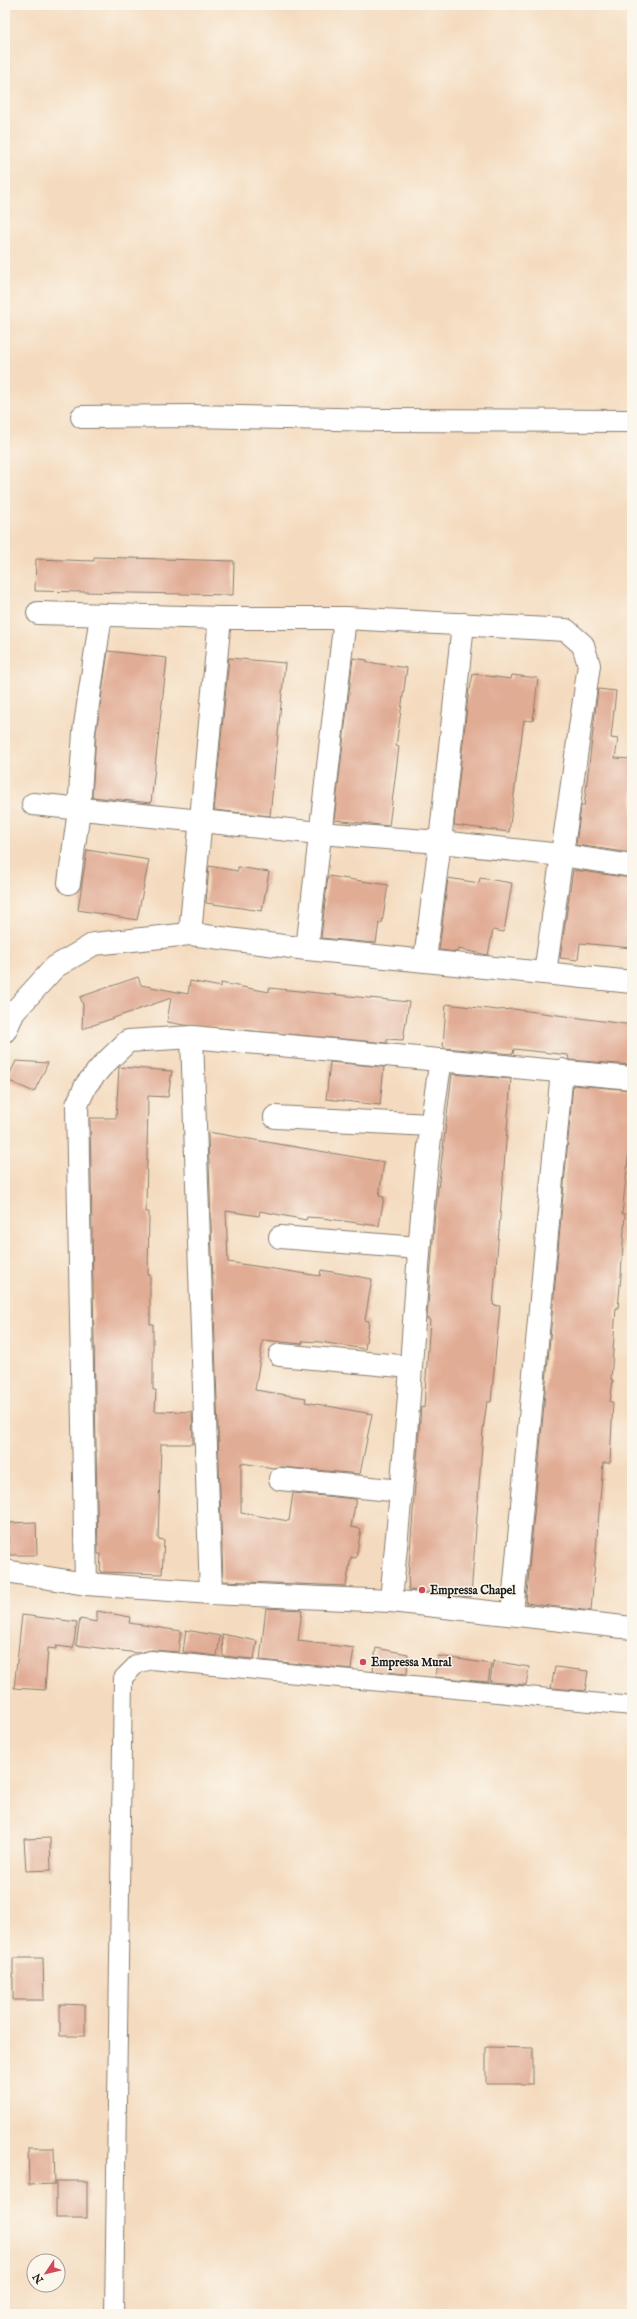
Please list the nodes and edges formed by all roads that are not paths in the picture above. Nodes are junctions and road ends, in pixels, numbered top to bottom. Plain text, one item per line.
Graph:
1 (82, 417) dead end
2 (632, 421) edge
3 (38, 613) dead end
4 (101, 615) junction
5 (220, 618) junction
6 (345, 618) junction
7 (463, 624) junction
8 (33, 804) dead end
9 (79, 810) junction
10 (200, 822) junction
11 (319, 833) junction
12 (440, 842) junction
13 (561, 855) junction
14 (632, 866) edge
15 (69, 883) dead end
16 (190, 934) junction
17 (307, 949) junction
18 (425, 959) junction
19 (545, 973) junction
20 (632, 982) edge
21 (5, 1031) edge
22 (192, 1037) junction
23 (441, 1060) junction
24 (562, 1070) junction
25 (632, 1078) edge
26 (275, 1116) dead end
27 (430, 1125) junction
28 (280, 1237) dead end
29 (418, 1248) junction
30 (280, 1356) dead end
31 (411, 1367) junction
32 (280, 1479) dead end
33 (401, 1491) junction
34 (5, 1571) edge
35 (86, 1584) junction
36 (211, 1593) junction
37 (391, 1601) junction
38 (512, 1614) junction
39 (632, 1628) edge
40 (632, 1706) edge
41 (114, 2314) edge

1 - 2 street
3 - 4 street
4 - 5 street
4 - 9 street
5 - 6 street
5 - 10 street
6 - 7 street
6 - 11 street
7 - 12 street
7 - 13 street
8 - 9 street
9 - 10 street
9 - 15 street
10 - 11 street
10 - 16 street
11 - 12 street
11 - 17 street
12 - 13 street
12 - 18 street
13 - 14 street
13 - 19 street
16 - 17 street
16 - 21 street
17 - 18 street
18 - 19 street
19 - 20 street
22 - 23 street
22 - 35 street
22 - 36 street
23 - 24 street
23 - 27 street
24 - 25 street
24 - 38 street
26 - 27 street
27 - 29 street
28 - 29 street
29 - 31 street
30 - 31 street
31 - 33 street
32 - 33 street
33 - 37 street
34 - 35 street
35 - 36 street
36 - 37 street
37 - 38 street
38 - 39 street
40 - 41 lane

